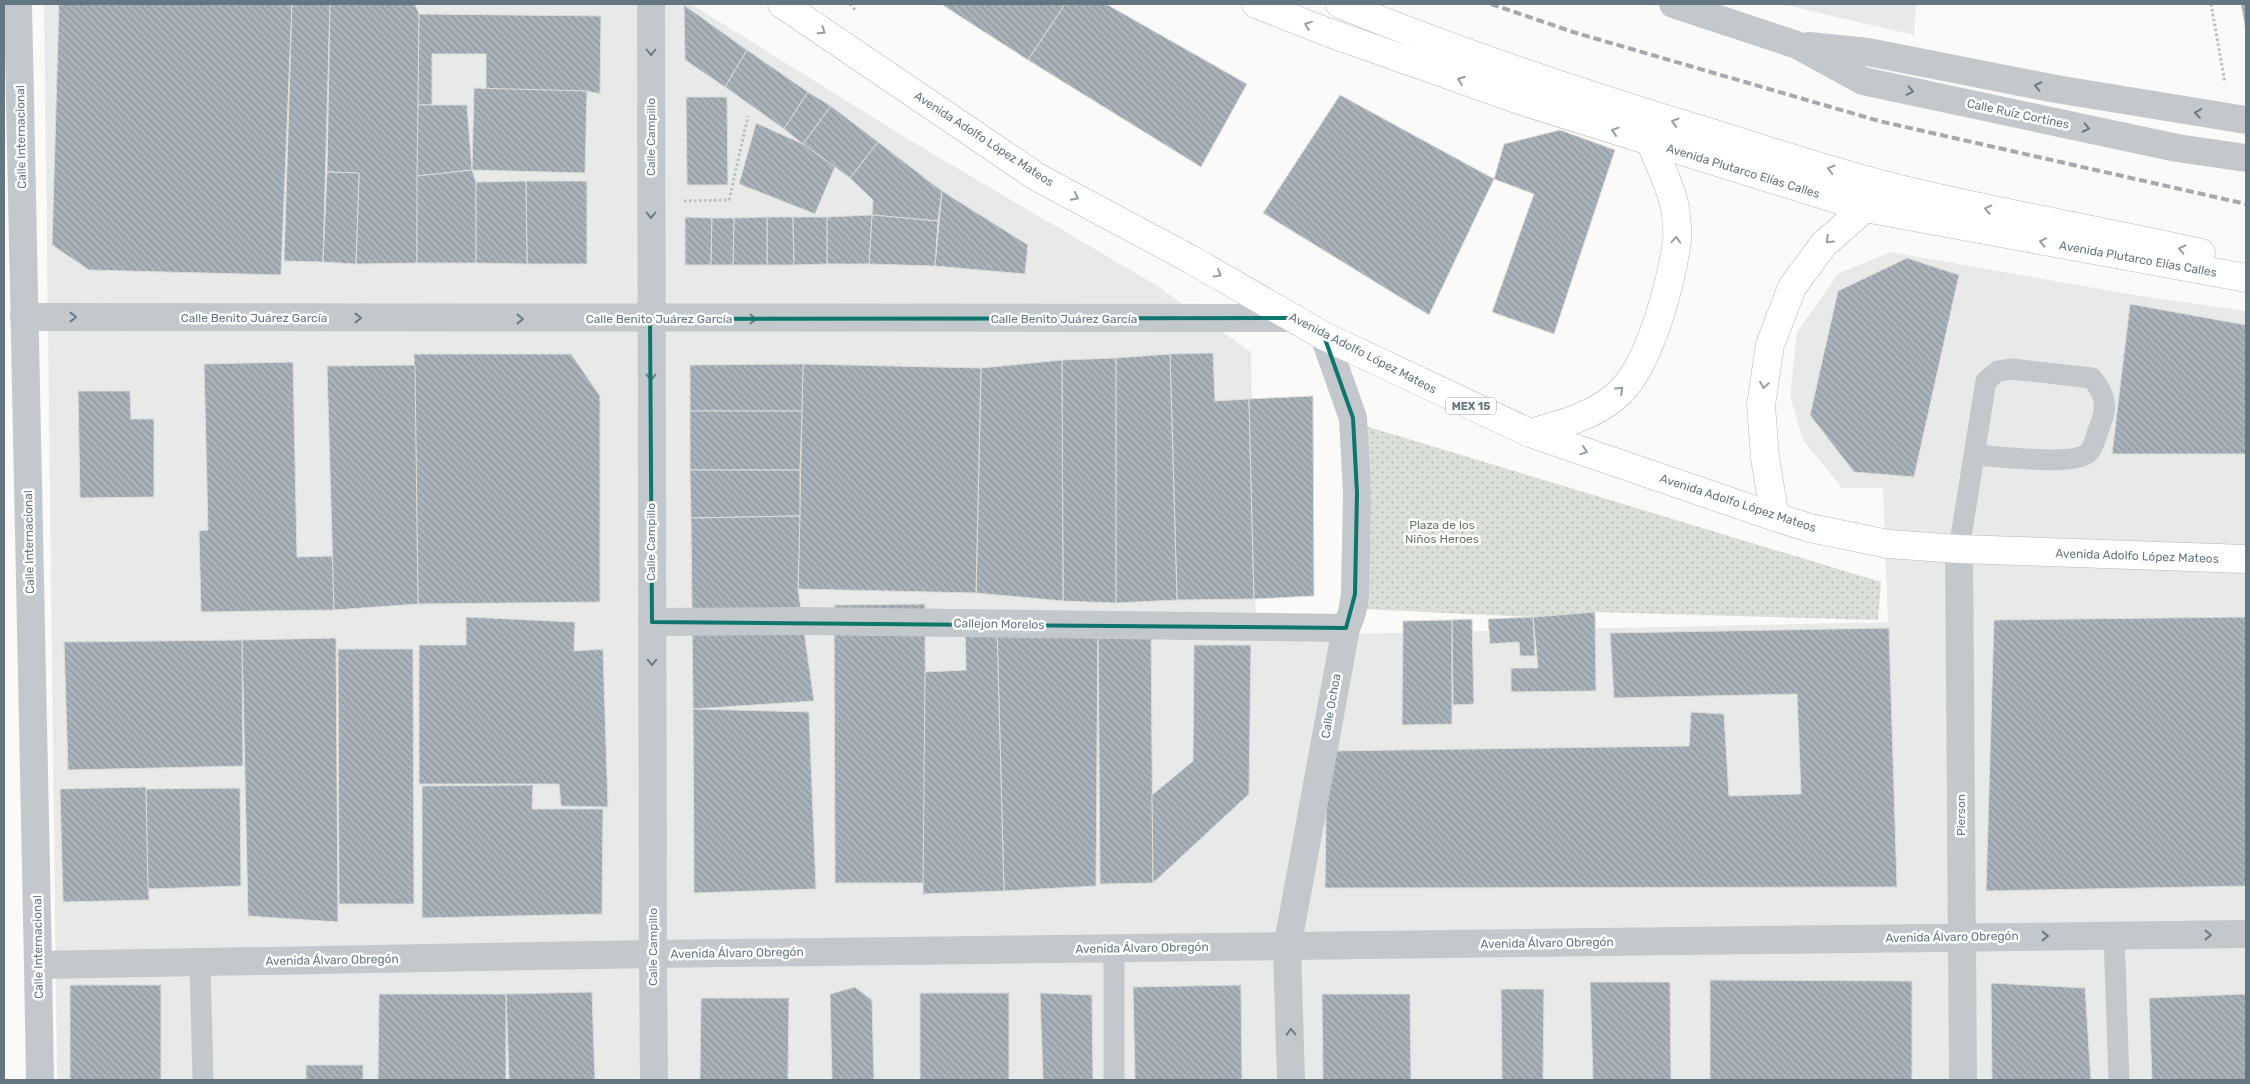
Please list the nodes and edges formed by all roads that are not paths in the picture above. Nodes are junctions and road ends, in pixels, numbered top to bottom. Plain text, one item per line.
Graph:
1 (18, 4) edge
2 (651, 4) edge
3 (782, 4) edge
4 (1256, 4) edge
5 (1340, 4) edge
6 (1673, 4) edge
7 (1797, 45) junction
8 (2238, 119) edge
9 (1651, 143) junction
10 (2246, 158) edge
11 (1865, 208) junction
12 (2246, 263) edge
13 (2246, 278) edge
14 (24, 317) junction
15 (1294, 318) junction
16 (650, 319) junction
17 (1324, 336) junction
18 (1530, 433) junction
19 (1974, 455) junction
20 (1775, 517) junction
21 (1959, 549) junction
22 (2246, 559) edge
23 (652, 622) junction
24 (1346, 628) junction
25 (2246, 934) edge
26 (2114, 935) junction
27 (1962, 936) junction
28 (1114, 948) junction
29 (1287, 948) junction
30 (653, 954) junction
31 (200, 962) junction
32 (38, 965) junction
33 (40, 1080) edge
34 (203, 1080) edge
35 (654, 1080) edge
36 (1114, 1080) edge
37 (1291, 1080) edge
38 (1963, 1080) edge
39 (2119, 1080) edge

1 - 14 street, Calle Internacional
2 -> 16 street, Calle Campillo
3 -> 15 highway, Avenida Adolfo López Mateos / MEX 15
9 -> 4 highway, Avenida Plutarco Elías Calles
12 -> 5 highway
6 - 7 street, Calle Ruíz Cortines
8 -> 7 street, Calle Ruíz Cortines
7 -> 10 street, Calle Ruíz Cortines
9 - 11 highway, Avenida Plutarco Elías Calles
18 -> 9 highway
13 -> 11 highway, Avenida Plutarco Elías Calles
11 -> 20 highway
14 -> 16 street, Calle Benito Juárez García
14 - 32 street, Calle Internacional
16 -> 15 street, Calle Benito Juárez García
15 - 17 highway, Avenida Adolfo López Mateos / MEX 15
16 -> 23 street, Calle Campillo
17 - 18 highway, Avenida Adolfo López Mateos / MEX 15
17 - 24 street, Calle Ochoa
18 -> 20 highway, Avenida Adolfo López Mateos / MEX 15
19 - 19 lane
19 - 21 lane
20 - 21 highway, Avenida Adolfo López Mateos / MEX 15
21 - 22 highway, Avenida Adolfo López Mateos / MEX 15
21 - 27 street, Pierson
23 - 24 street, Callejon Morelos
23 -> 30 street, Calle Campillo
24 - 29 street, Calle Ochoa
26 -> 25 street, Avenida Álvaro Obregón
27 -> 26 street, Avenida Álvaro Obregón
26 - 39 lane
27 - 29 street, Avenida Álvaro Obregón
27 - 38 street, Pierson
28 - 29 street, Avenida Álvaro Obregón
28 - 30 street, Avenida Álvaro Obregón
28 - 36 lane
37 -> 29 street, Calle Ochoa
30 - 31 street, Avenida Álvaro Obregón
30 - 35 street, Calle Campillo
31 - 32 street, Avenida Álvaro Obregón
31 - 34 lane
32 - 33 street, Calle Internacional

